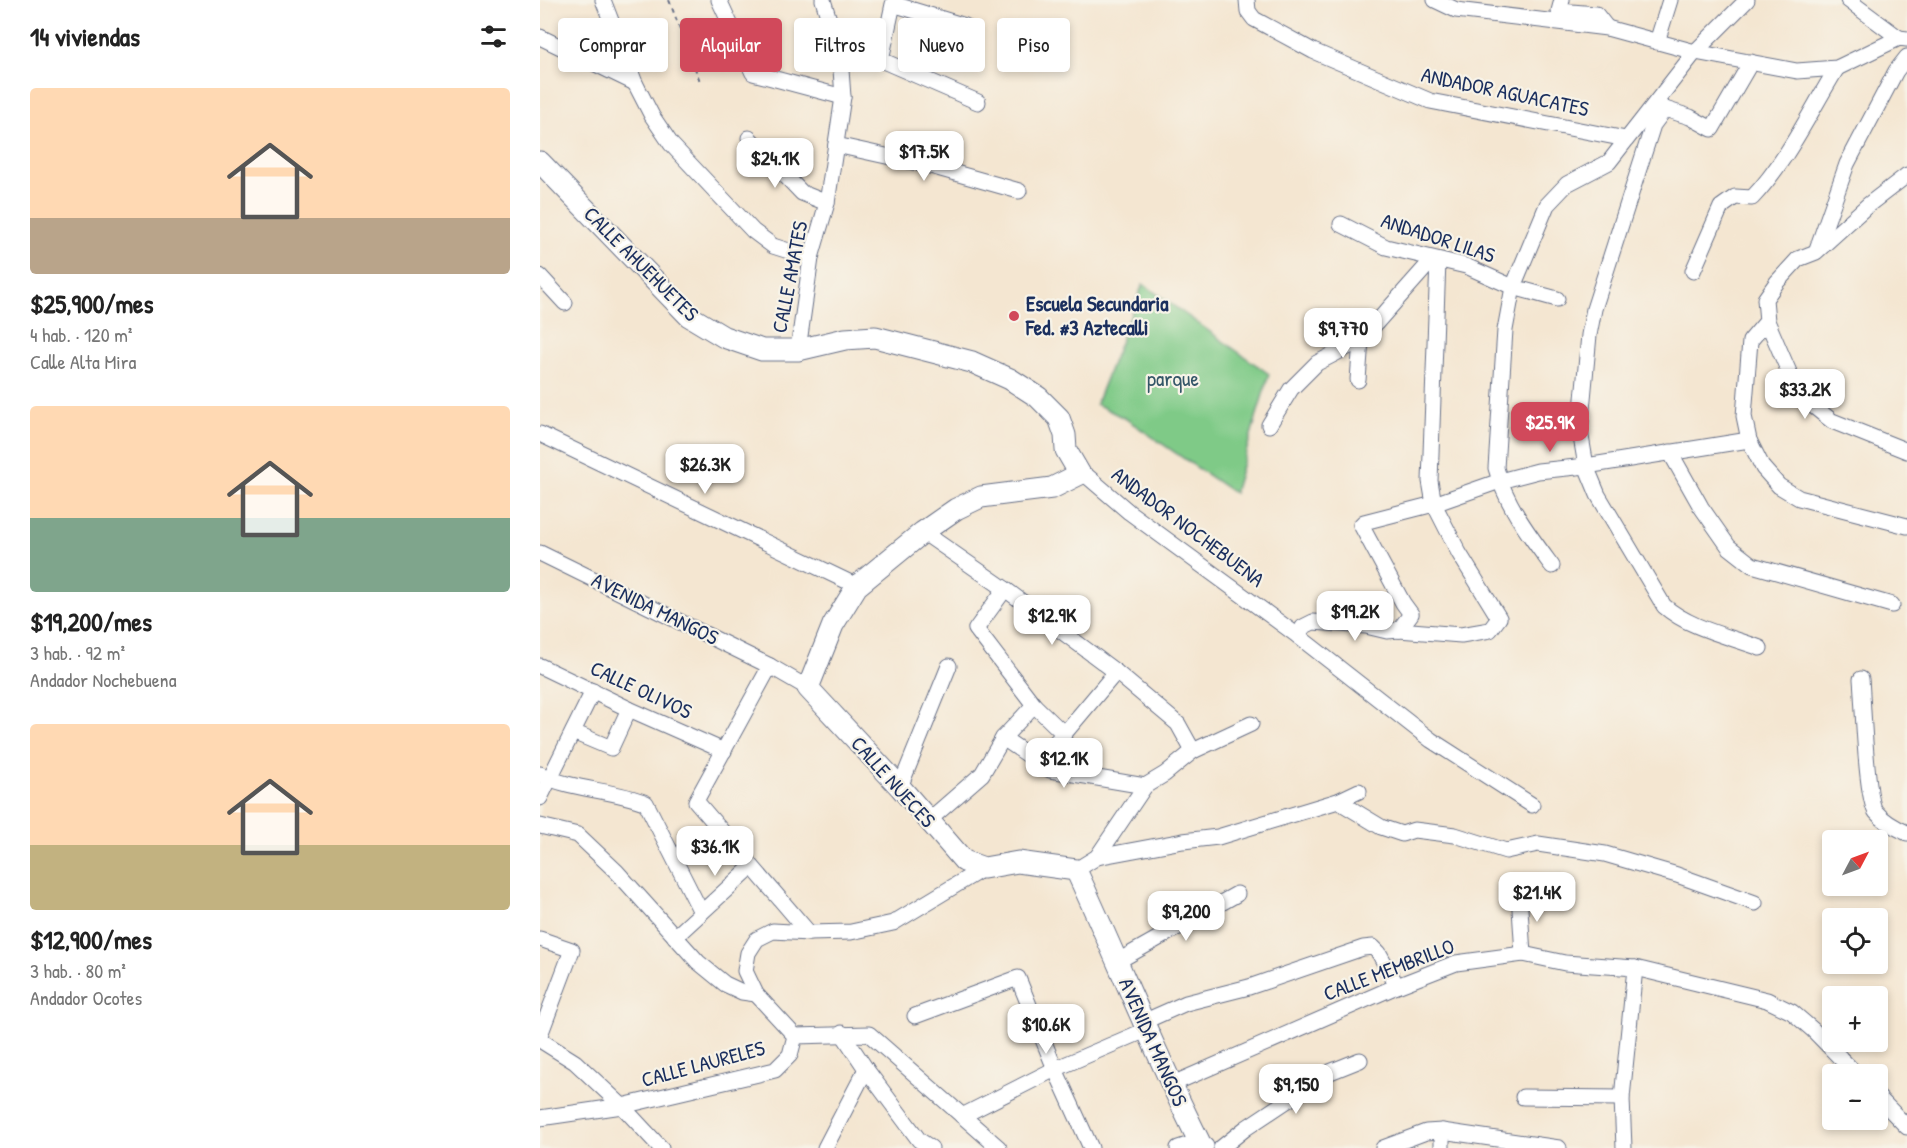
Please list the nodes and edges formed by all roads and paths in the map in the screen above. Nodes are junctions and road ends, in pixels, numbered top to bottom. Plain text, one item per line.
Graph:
1 (603, 0) edge
2 (669, 0) edge
3 (719, 0) edge
4 (823, 0) edge
5 (1435, 0) edge
6 (1562, 0) edge
7 (1670, 0) edge
8 (1748, 0) edge
9 (1848, 0) edge
10 (1248, 6) edge
11 (828, 18) edge
12 (939, 18) edge
13 (1607, 28) junction
14 (540, 37) edge
15 (886, 37) edge
16 (1903, 38) edge
17 (1657, 42) junction
18 (1695, 52) junction
19 (1907, 57) edge
20 (886, 62) edge
21 (1751, 62) junction
22 (1837, 68) junction
23 (841, 72) edge
24 (635, 83) junction
25 (701, 84) dead end
26 (843, 97) junction
27 (978, 102) dead end
28 (1660, 106) junction
29 (749, 138) dead end
30 (1626, 139) junction
31 (836, 145) junction
32 (540, 162) edge
33 (1907, 175) edge
34 (1019, 191) dead end
35 (826, 203) junction
36 (1341, 224) dead end
37 (1816, 252) junction
38 (810, 258) junction
39 (1436, 260) junction
40 (1693, 271) dead end
41 (540, 276) edge
42 (1513, 287) junction
43 (1557, 299) dead end
44 (565, 303) dead end
45 (1767, 321) junction
46 (1361, 340) junction
47 (798, 350) junction
48 (1358, 380) dead end
49 (1269, 424) dead end
50 (540, 434) edge
51 (1749, 440) junction
52 (1907, 451) edge
53 (1670, 452) junction
54 (1586, 466) junction
55 (1080, 474) junction
56 (1500, 481) junction
57 (1434, 504) junction
58 (1907, 514) edge
59 (1883, 520) junction
60 (1907, 526) edge
61 (923, 532) junction
62 (540, 553) edge
63 (1552, 566) dead end
64 (857, 586) junction
65 (1005, 589) junction
66 (1892, 605) dead end
67 (1399, 630) junction
68 (1298, 636) junction
69 (1760, 648) dead end
70 (770, 666) junction
71 (949, 666) dead end
72 (542, 672) edge
73 (1116, 672) junction
74 (1862, 679) dead end
75 (808, 688) junction
76 (592, 691) junction
77 (1034, 705) junction
78 (629, 709) junction
79 (1251, 724) dead end
80 (573, 732) junction
81 (1064, 734) junction
82 (1003, 738) junction
83 (724, 751) junction
84 (1193, 751) junction
85 (1036, 761) junction
86 (545, 776) edge
87 (1145, 786) junction
88 (900, 787) junction
89 (1359, 791) dead end
90 (540, 798) edge
91 (1338, 801) junction
92 (1532, 805) dead end
93 (928, 820) junction
94 (540, 826) edge
95 (1907, 833) edge
96 (1097, 857) junction
97 (751, 867) junction
98 (984, 868) junction
99 (1076, 870) junction
100 (1237, 894) dead end
101 (1519, 894) dead end
102 (1755, 903) dead end
103 (701, 912) junction
104 (808, 933) junction
105 (675, 937) junction
106 (540, 939) edge
107 (1523, 954) junction
108 (1118, 961) junction
109 (1635, 968) junction
110 (1397, 986) junction
111 (756, 994) junction
112 (915, 1016) dead end
113 (1144, 1026) junction
114 (842, 1033) junction
115 (540, 1035) edge
116 (795, 1036) junction
117 (540, 1040) edge
118 (1360, 1060) dead end
119 (1846, 1064) edge
120 (866, 1069) junction
121 (1055, 1069) junction
122 (1170, 1085) junction
123 (1523, 1097) dead end
124 (1622, 1098) junction
125 (622, 1106) junction
126 (1888, 1107) edge
127 (962, 1116) junction
128 (540, 1118) edge
129 (1907, 1127) edge
130 (1442, 1131) junction
131 (1504, 1144) edge
132 (921, 1145) edge
133 (1202, 1146) edge
134 (661, 1148) edge
135 (825, 1148) edge
136 (999, 1148) edge
137 (1090, 1148) edge
138 (1178, 1148) edge
139 (1221, 1148) edge
140 (1383, 1148) edge
141 (1442, 1148) edge
142 (1559, 1148) edge
143 (1624, 1148) edge

1 - 24 street
2 - 25 path
3 - 26 street
4 - 11 street, CALLE AMATES
5 - 13 street
6 - 13 street
7 - 17 street
8 - 18 street
9 - 16 street
10 - 30 street, ANDADOR AGUACATES
12 - 15 street
13 - 17 street
14 - 24 street
16 - 22 street
17 - 18 street
18 - 21 street
18 - 28 street
19 - 37 street
20 - 27 street
21 - 22 street
21 - 28 street
22 - 40 street
23 - 26 street, CALLE AMATES
24 - 38 street
26 - 31 street, CALLE AMATES
28 - 30 street
28 - 54 street
29 - 35 street
30 - 42 street
31 - 34 street
31 - 35 street, CALLE AMATES
32 - 47 main road, CALLE AHUEHUETES
33 - 37 street
35 - 38 street, CALLE AMATES
36 - 39 street, ANDADOR LILAS
37 - 45 street
38 - 47 street, CALLE AMATES
39 - 42 street, ANDADOR LILAS
39 - 46 street
39 - 57 street
41 - 44 street
42 - 43 street, ANDADOR LILAS
42 - 56 street
45 - 51 street
45 - 52 street
46 - 48 street
46 - 49 street
47 - 55 main road, CALLE AHUEHUETES
50 - 64 street
51 - 53 street
51 - 59 street
53 - 54 street
53 - 66 street
54 - 56 street
54 - 69 street
55 - 61 main road
55 - 68 street, ANDADOR NOCHEBUENA
56 - 57 street
56 - 63 street
57 - 67 street
57 - 67 street
58 - 59 street
59 - 60 street
61 - 64 main road
61 - 65 street
62 - 70 street, AVENIDA MANGOS
64 - 75 main road
65 - 73 street
65 - 77 street
67 - 68 street
68 - 92 street, ANDADOR NOCHEBUENA
70 - 75 street, AVENIDA MANGOS
70 - 83 street
71 - 88 street
72 - 76 street, CALLE OLIVOS
73 - 81 street
73 - 84 street
74 - 95 street
75 - 88 main road, CALLE NUECES
76 - 78 street, CALLE OLIVOS
76 - 80 street
77 - 81 street
77 - 82 street
78 - 80 street
78 - 83 street, CALLE OLIVOS
79 - 84 street
80 - 86 street
81 - 85 street
82 - 85 street
82 - 93 street
83 - 97 street
84 - 87 street
85 - 87 street
86 - 90 street
86 - 103 street
87 - 96 street
88 - 93 main road, CALLE NUECES
89 - 91 street
91 - 96 street
91 - 102 street
93 - 98 main road, CALLE NUECES
94 - 105 street
96 - 99 street
97 - 103 street
97 - 104 street
98 - 99 main road
98 - 104 street
99 - 108 main road, AVENIDA MANGOS
100 - 108 street
101 - 107 street
103 - 105 street
104 - 111 street, CALLE LAURELES
105 - 111 street
106 - 115 street
107 - 109 street, CALLE MEMBRILLO
107 - 110 street, CALLE MEMBRILLO
108 - 113 main road, AVENIDA MANGOS
109 - 119 street, CALLE MEMBRILLO
109 - 124 street
110 - 113 street
110 - 122 street, CALLE MEMBRILLO
111 - 116 street, CALLE LAURELES
112 - 121 street
113 - 121 street
113 - 122 main road, AVENIDA MANGOS
114 - 116 street
114 - 120 street
114 - 127 street
116 - 125 street, CALLE LAURELES
117 - 125 street
118 - 139 street
120 - 132 street
120 - 135 street
121 - 127 street
121 - 137 street
122 - 133 main road, AVENIDA MANGOS
123 - 124 street
124 - 143 street
125 - 128 street, CALLE LAURELES
125 - 134 street
126 - 129 street
127 - 136 street
130 - 131 street
130 - 140 street
130 - 141 street
131 - 142 street
133 - 138 street

